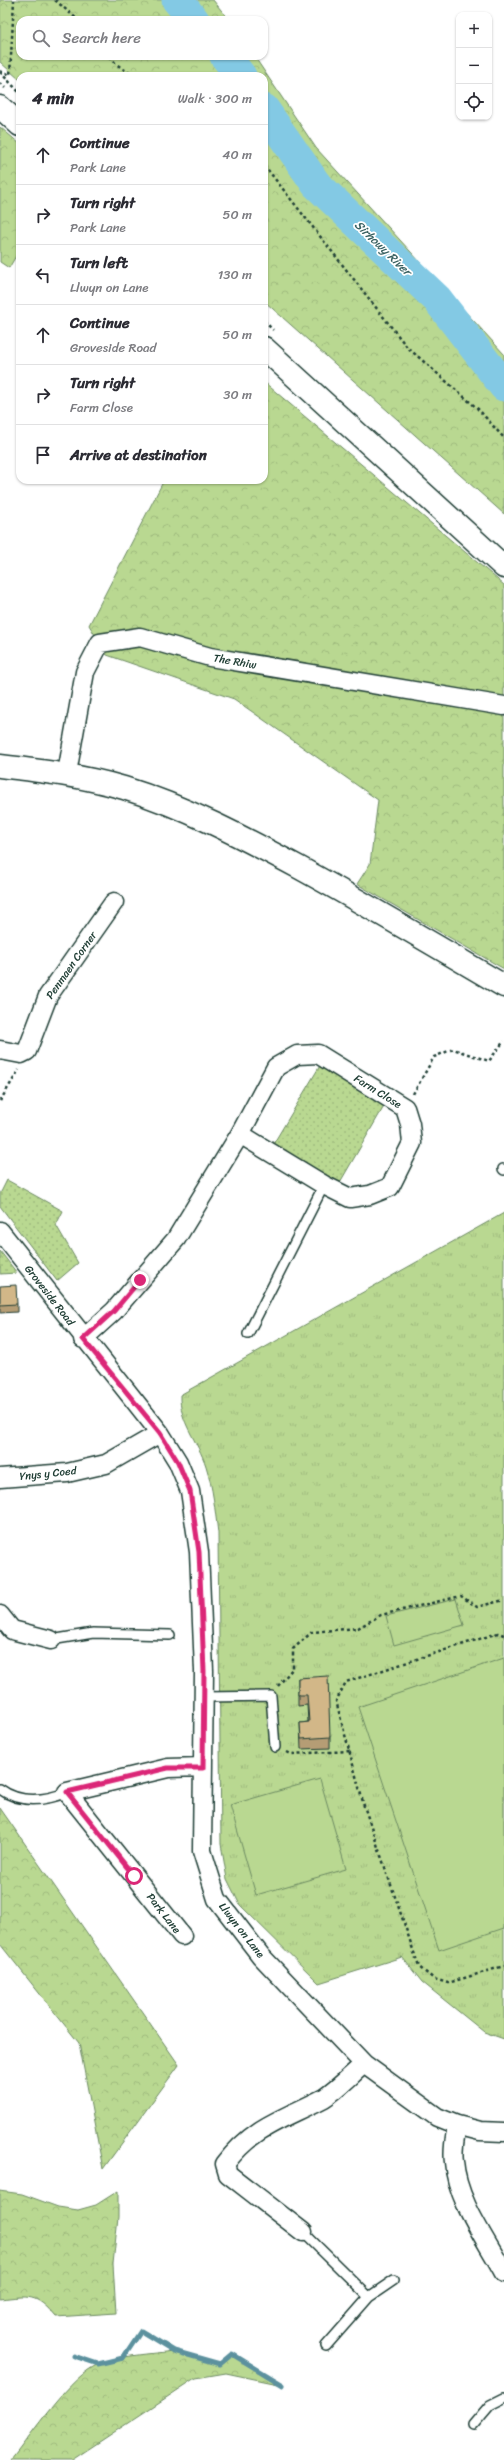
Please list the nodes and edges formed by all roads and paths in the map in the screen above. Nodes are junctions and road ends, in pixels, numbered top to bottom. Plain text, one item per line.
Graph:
1 (14, 0) edge
2 (55, 0) edge
3 (73, 16) edge
4 (113, 60) edge
5 (0, 72) edge
6 (128, 72) edge
7 (16, 89) edge
8 (0, 107) edge
9 (16, 122) edge
10 (268, 170) edge
11 (268, 352) edge
12 (504, 438) edge
13 (504, 567) edge
14 (504, 706) edge
15 (0, 766) edge
16 (67, 773) junction
17 (114, 902) dead end
18 (504, 986) edge
19 (504, 1041) edge
20 (0, 1050) edge
21 (27, 1051) junction
22 (0, 1101) edge
23 (405, 1108) junction
24 (240, 1134) junction
25 (324, 1186) junction
26 (0, 1231) edge
27 (248, 1334) dead end
28 (83, 1339) junction
29 (160, 1433) junction
30 (0, 1478) edge
31 (504, 1600) edge
32 (0, 1615) edge
33 (170, 1635) dead end
34 (504, 1635) edge
35 (51, 1640) joint
36 (271, 1696) junction
37 (204, 1697) junction
38 (275, 1747) joint
39 (350, 1751) junction
40 (203, 1768) junction
41 (0, 1789) edge
42 (67, 1792) junction
43 (182, 1936) dead end
44 (504, 1966) edge
45 (364, 2064) junction
46 (457, 2125) junction
47 (504, 2132) edge
48 (303, 2232) joint
49 (504, 2273) edge
50 (394, 2280) dead end
51 (369, 2297) junction
52 (326, 2346) dead end
53 (504, 2398) edge
54 (473, 2425) dead end

1 - 5 path
2 - 3 path
4 - 6 path
5 - 7 path
8 - 9 street
10 - 12 path
11 - 13 street
14 - 16 street, The Rhiw
15 - 16 street
16 - 18 street
17 - 21 street, Penmaen Corner
19 - 23 path
20 - 21 street
21 - 22 path
23 - 24 street, Farm Close
23 - 25 street, Farm Close
24 - 25 street, Farm Close
24 - 28 street, Farm Close
25 - 27 lane
26 - 28 street, Groveside Road
28 - 29 street, Groveside Road
29 - 30 street, Ynys y Coed
29 - 37 street, Llwyn on Lane
31 - 36 path
32 - 35 street
33 - 35 lane
34 - 39 path
36 - 37 lane
36 - 38 lane
37 - 40 street, Llwyn on Lane
38 - 39 path
39 - 44 path
40 - 42 street
40 - 45 street, Llwyn on Lane
41 - 42 lane
42 - 43 street, Park Lane
45 - 46 street, Llwyn on Lane
45 - 48 street
46 - 47 street, Llwyn on Lane
46 - 49 street
48 - 51 lane
50 - 51 lane
51 - 52 lane
53 - 54 lane

